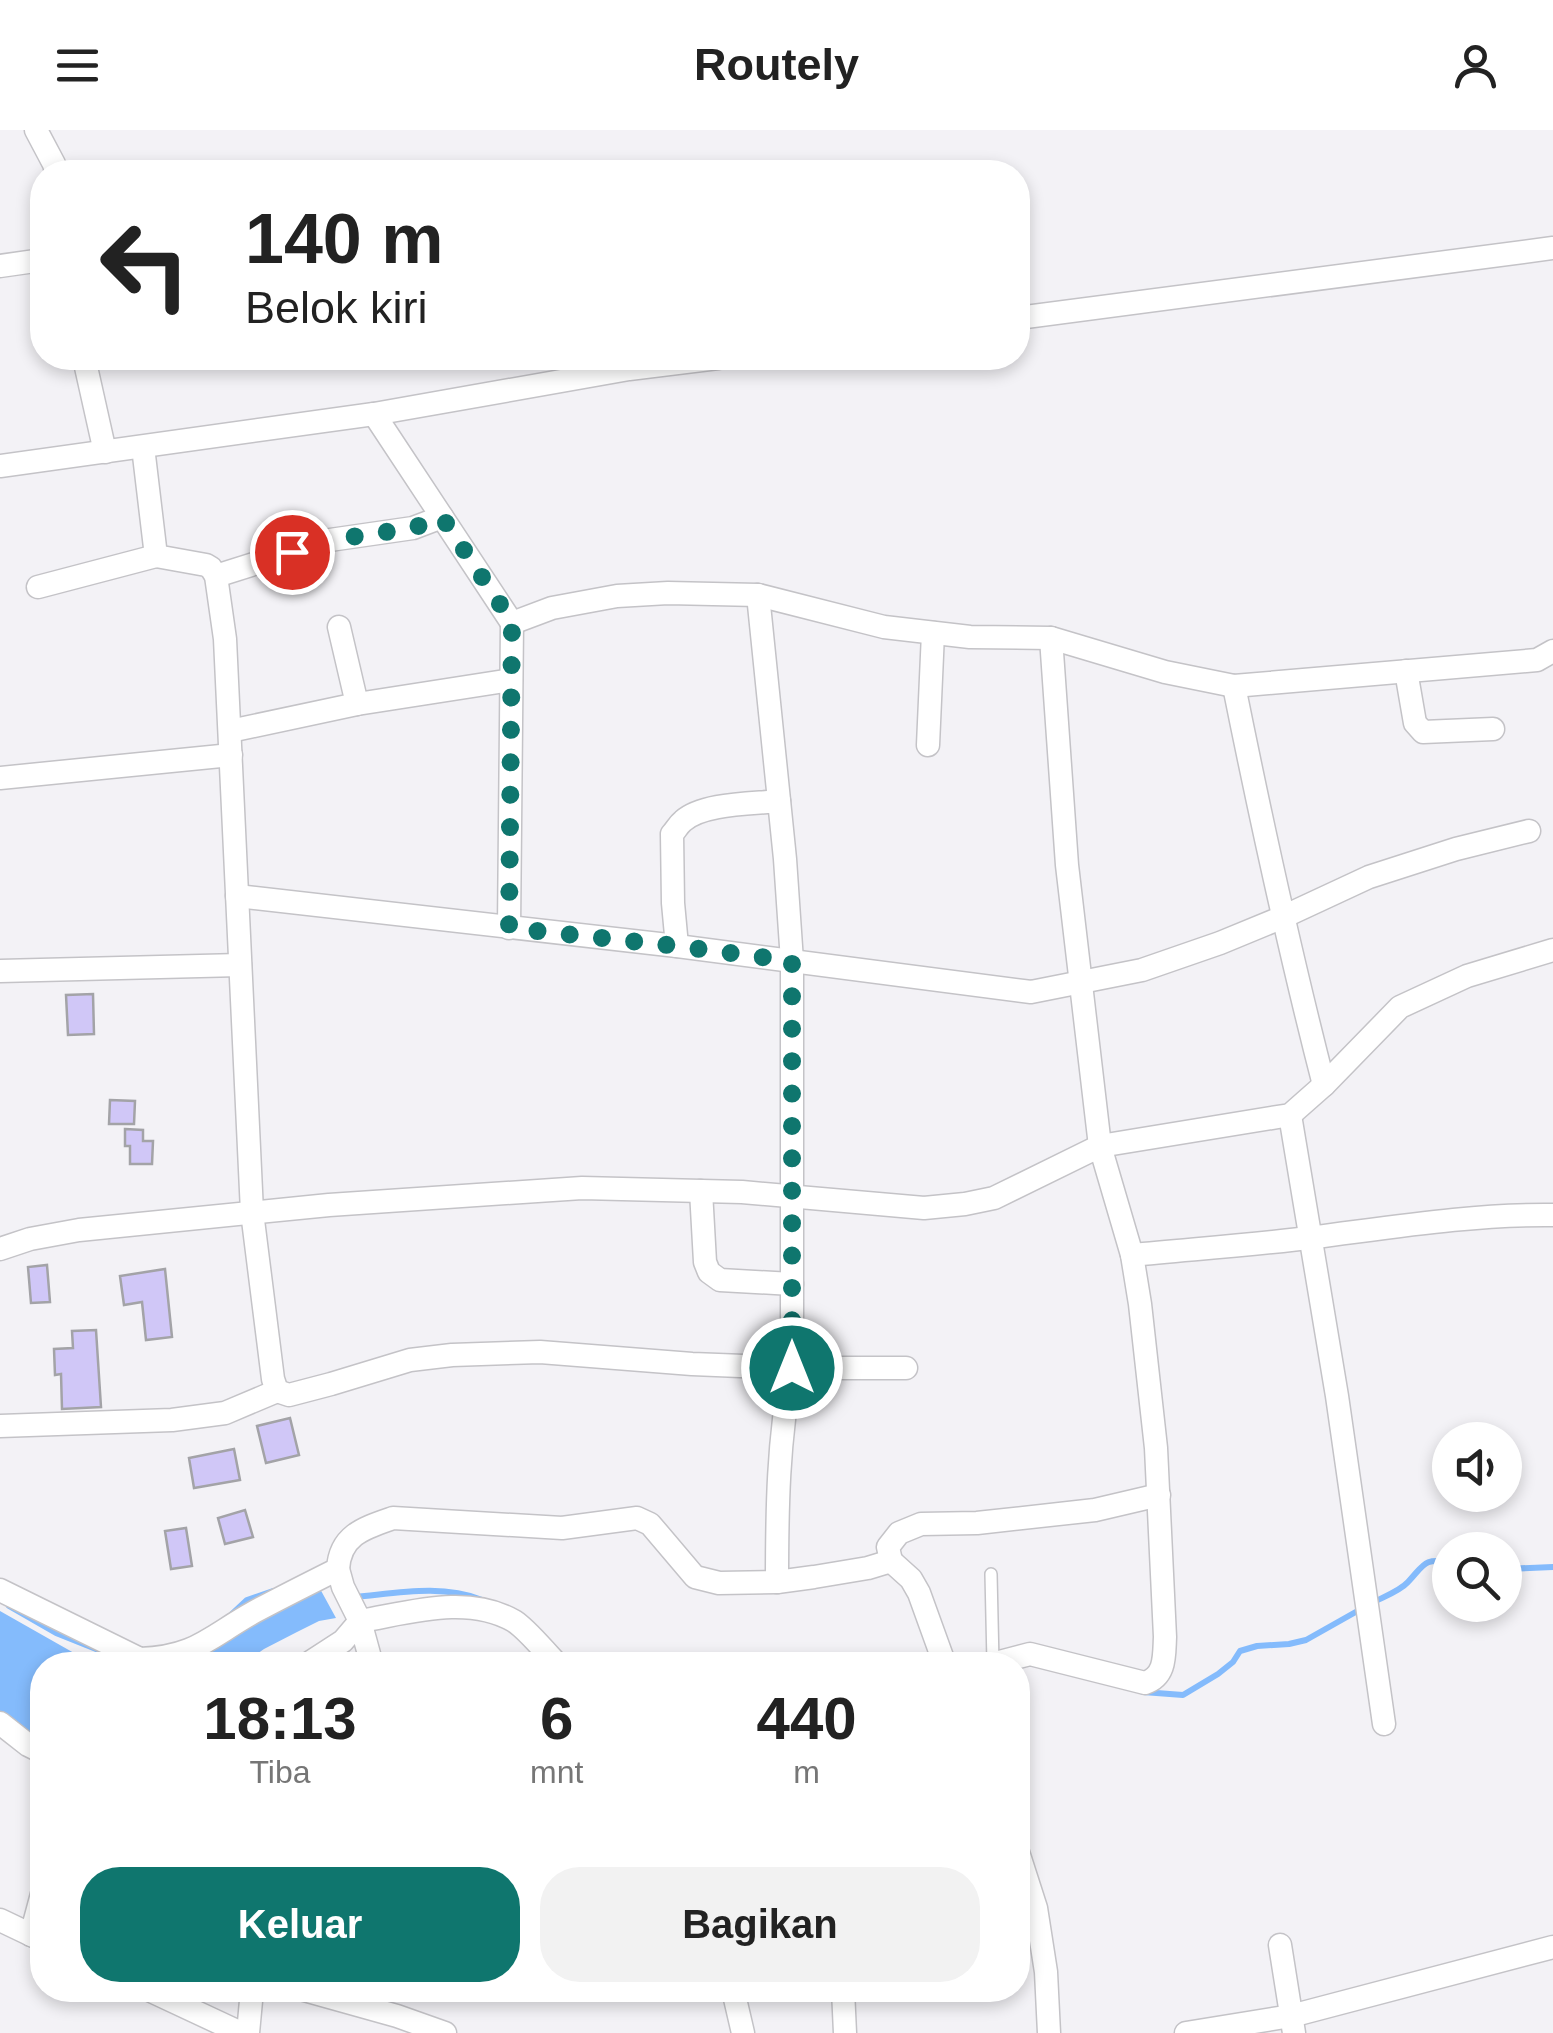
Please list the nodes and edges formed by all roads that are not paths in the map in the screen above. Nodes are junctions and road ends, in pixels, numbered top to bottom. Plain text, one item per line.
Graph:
1 (36, 130) edge
2 (50, 160) edge
3 (1553, 248) edge
4 (30, 262) edge
5 (0, 266) edge
6 (1030, 316) edge
7 (87, 370) edge
8 (628, 370) edge
9 (374, 414) junction
10 (144, 446) junction
11 (106, 452) junction
12 (0, 466) edge
13 (442, 517) junction
14 (156, 556) junction
15 (216, 576) junction
16 (38, 587) dead end
17 (758, 595) junction
18 (512, 622) junction
19 (339, 627) dead end
20 (933, 632) junction
21 (1051, 638) junction
22 (1553, 651) edge
23 (1406, 671) junction
24 (511, 680) junction
25 (1234, 686) junction
26 (357, 704) junction
27 (1494, 729) dead end
28 (230, 743) junction
29 (928, 744) dead end
30 (0, 778) edge
31 (779, 800) junction
32 (1529, 832) dead end
33 (237, 896) junction
34 (1283, 918) junction
35 (509, 928) junction
36 (677, 946) junction
37 (1553, 950) edge
38 (792, 961) junction
39 (240, 965) junction
40 (0, 971) edge
41 (1079, 982) junction
42 (1324, 1085) junction
43 (1290, 1115) junction
44 (1100, 1146) junction
45 (702, 1191) junction
46 (791, 1196) junction
47 (252, 1212) junction
48 (1553, 1215) edge
49 (1310, 1238) junction
50 (0, 1249) edge
51 (1132, 1255) junction
52 (792, 1284) junction
53 (792, 1368) junction
54 (906, 1368) dead end
55 (277, 1391) junction
56 (0, 1426) edge
57 (1159, 1495) junction
58 (890, 1561) junction
59 (338, 1569) junction
60 (991, 1574) dead end
61 (776, 1582) junction
62 (0, 1590) edge
63 (360, 1621) junction
64 (126, 1652) edge
65 (185, 1652) edge
66 (326, 1652) edge
67 (368, 1652) edge
68 (545, 1652) edge
69 (939, 1652) edge
70 (990, 1652) edge
71 (1030, 1654) edge
72 (0, 1723) edge
73 (1384, 1724) dead end
74 (30, 1747) edge
75 (1030, 1889) edge
76 (0, 1920) edge
77 (30, 1935) edge
78 (1280, 1945) dead end
79 (1553, 1946) edge
80 (176, 2002) edge
81 (250, 2002) edge
82 (347, 2002) edge
83 (736, 2002) edge
84 (844, 2002) edge
85 (1292, 2025) edge
86 (244, 2033) edge
87 (444, 2033) edge
88 (743, 2033) edge
89 (845, 2033) edge
90 (1049, 2033) edge
91 (1186, 2033) edge

1 - 2 street
3 - 6 street
4 - 5 street
7 - 11 street
8 - 9 street
9 - 10 street
9 - 13 street
10 - 11 street
10 - 14 street
11 - 12 street
13 - 15 street
13 - 18 street
14 - 15 street
14 - 16 street
15 - 28 street
17 - 18 street
17 - 20 street
17 - 31 street
18 - 24 street
19 - 26 street
20 - 21 street
20 - 29 street
21 - 25 street
21 - 41 street
22 - 23 street
23 - 25 street
23 - 27 street
24 - 26 street
24 - 35 street
25 - 34 street
26 - 28 street
28 - 30 street
28 - 33 street
31 - 36 street
31 - 38 street
32 - 34 street
33 - 35 street
33 - 39 street
34 - 41 street
34 - 42 street
35 - 36 street
36 - 38 street
37 - 42 street
38 - 41 street
38 - 46 street
39 - 40 street
39 - 47 street
41 - 44 street
42 - 43 street
43 - 44 street
43 - 49 street
44 - 46 street
44 - 51 street
45 - 46 street
45 - 47 street
45 - 52 street
46 - 52 street
47 - 50 street
47 - 55 street
48 - 49 street
49 - 51 street
49 - 73 street
51 - 57 street
52 - 53 street
53 - 54 street
53 - 55 street
53 - 61 street
55 - 56 street
57 - 58 street
57 - 71 street
58 - 61 street
58 - 69 street
59 - 61 street
59 - 63 street
59 - 65 street
60 - 70 lane
62 - 64 street
63 - 66 street
63 - 67 street
63 - 68 street
72 - 74 street
75 - 90 street
76 - 77 street
78 - 85 street
79 - 85 street
80 - 86 street
81 - 86 street
82 - 87 street
83 - 88 street
84 - 89 street
85 - 91 street

